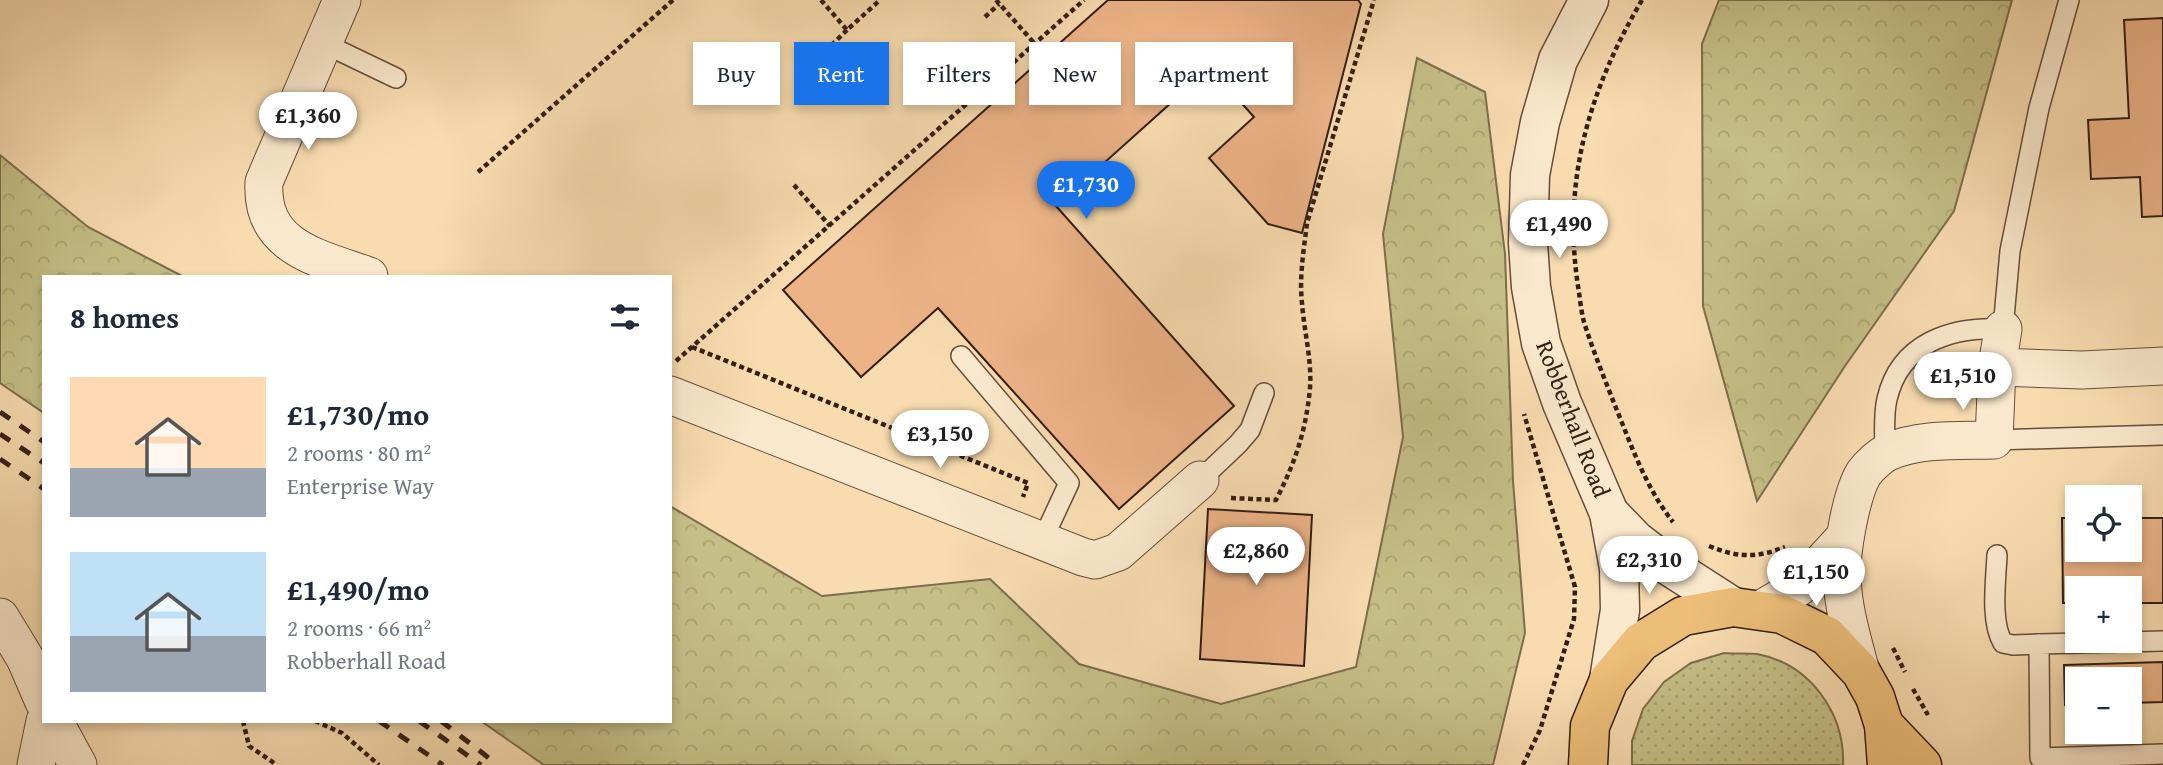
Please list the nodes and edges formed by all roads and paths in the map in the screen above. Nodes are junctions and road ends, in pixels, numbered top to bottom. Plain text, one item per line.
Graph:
1 (342, 0) edge
2 (673, 0) edge
3 (821, 0) edge
4 (880, 0) edge
5 (1084, 0) edge
6 (1374, 0) edge
7 (1589, 0) edge
8 (1642, 0) edge
9 (2069, 0) edge
10 (998, 2) edge
11 (985, 17) dead end
12 (847, 30) junction
13 (835, 42) edge
14 (1033, 42) edge
15 (1037, 42) edge
16 (323, 43) junction
17 (1029, 49) edge
18 (396, 78) dead end
19 (478, 172) dead end
20 (794, 185) dead end
21 (830, 226) junction
22 (366, 275) edge
23 (2003, 329) junction
24 (692, 347) junction
25 (961, 356) dead end
26 (672, 366) edge
27 (2163, 366) edge
28 (1997, 367) junction
29 (1264, 393) dead end
30 (672, 396) edge
31 (2163, 436) edge
32 (1994, 440) junction
33 (1885, 454) junction
34 (1200, 480) junction
35 (1609, 513) junction
36 (1681, 528) dead end
37 (1027, 535) junction
38 (1845, 537) junction
39 (1702, 542) dead end
40 (1997, 555) dead end
41 (1810, 574) junction
42 (1575, 587) dead end
43 (1746, 608) junction
44 (0, 617) edge
45 (2163, 641) edge
46 (1890, 642) dead end
47 (2039, 644) junction
48 (1861, 672) junction
49 (1907, 675) dead end
50 (1609, 680) junction
51 (1911, 685) dead end
52 (42, 697) edge
53 (1933, 722) dead end
54 (44, 723) edge
55 (55, 723) edge
56 (243, 723) edge
57 (320, 723) edge
58 (1884, 724) junction
59 (2163, 754) edge
60 (36, 765) edge
61 (78, 765) edge
62 (277, 765) edge
63 (379, 765) edge
64 (1523, 765) edge
65 (1588, 765) edge
66 (1887, 765) edge
67 (1923, 765) edge

1 - 16 street
2 - 19 path
3 - 12 path
4 - 12 path
5 - 15 path
6 - 34 path
7 - 35 street, Robberhall Road
8 - 36 path
9 - 23 lane
10 - 11 path
10 - 14 path
12 - 13 path
16 - 18 lane
16 - 22 street
17 - 21 path
20 - 21 path
21 - 24 path
23 - 28 street
23 - 33 lane
24 - 26 path
24 - 37 path
25 - 37 lane
27 - 28 street
28 - 32 street
29 - 34 lane
30 - 37 street
31 - 32 lane
32 - 33 street
33 - 38 street
34 - 37 street
35 - 43 street, Robberhall Road
35 - 50 street, Robberhall Road
38 - 41 street
38 - 48 street
39 - 41 path
40 - 47 lane
41 - 43 street
42 - 64 path
43 - 48 main road
43 - 50 main road
44 - 52 street
45 - 47 lane
46 - 49 path
47 - 59 lane
48 - 58 main road
50 - 65 main road
51 - 53 path
54 - 60 street
55 - 61 street
56 - 62 path
57 - 63 path
58 - 66 main road
58 - 67 main road

